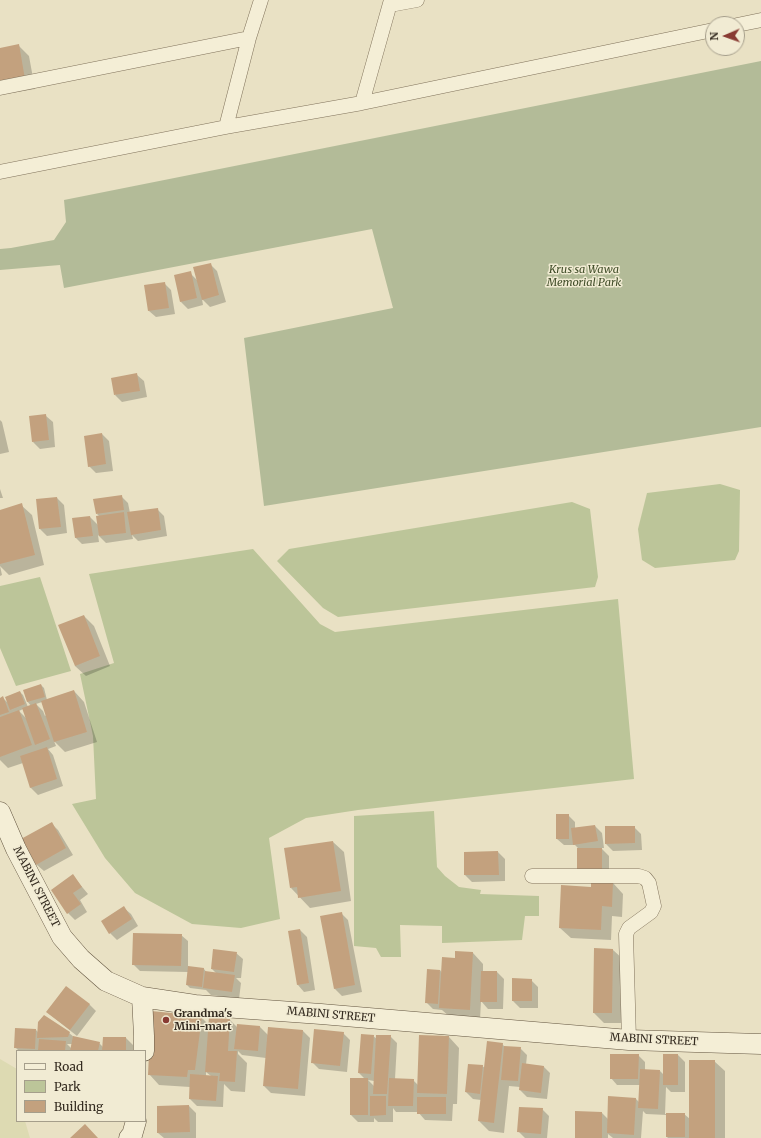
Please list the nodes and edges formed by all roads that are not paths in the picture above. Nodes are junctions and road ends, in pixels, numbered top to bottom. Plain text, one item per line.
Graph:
1 (260, 0) edge
2 (417, 0) edge
3 (390, 2) edge
4 (761, 20) edge
5 (745, 23) edge
6 (705, 32) edge
7 (249, 38) junction
8 (0, 88) edge
9 (362, 102) junction
10 (226, 127) junction
11 (0, 172) edge
12 (0, 812) edge
13 (532, 876) dead end
14 (142, 997) junction
15 (629, 1040) junction
16 (761, 1044) edge
17 (144, 1050) edge

1 - 7 street
2 - 3 street
3 - 9 street
4 - 5 street
6 - 9 street
7 - 8 street
7 - 10 street
9 - 10 street
10 - 11 street
12 - 14 main road, MABINI STREET
13 - 15 street
14 - 15 main road, MABINI STREET
14 - 17 main road
15 - 16 main road, MABINI STREET

